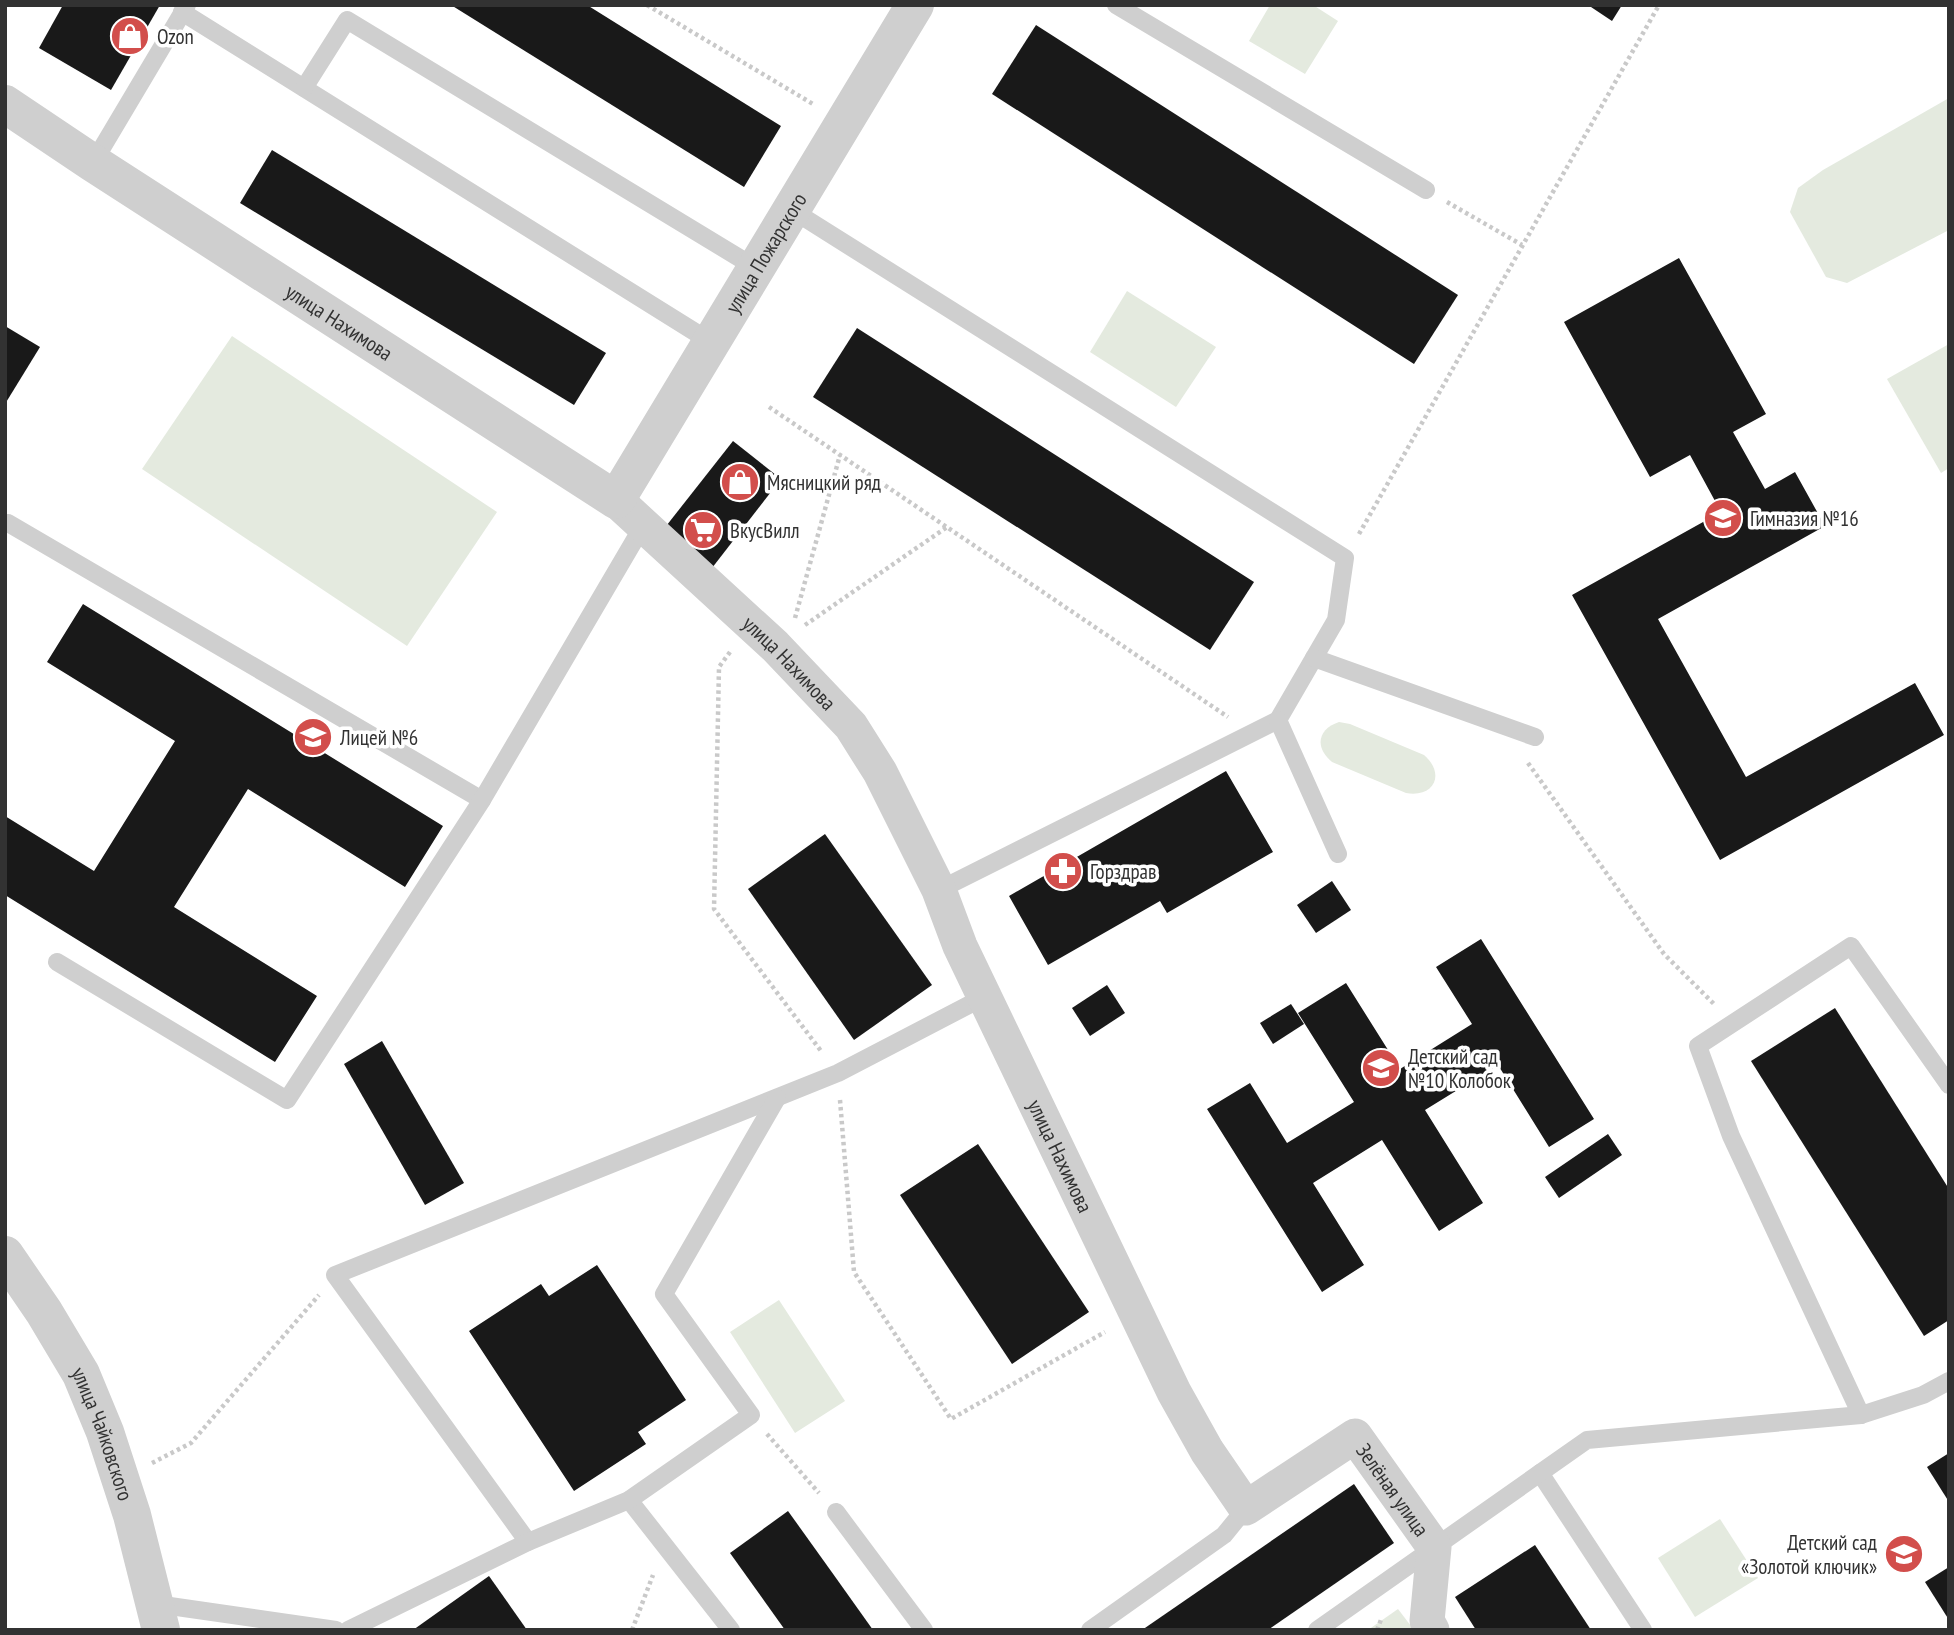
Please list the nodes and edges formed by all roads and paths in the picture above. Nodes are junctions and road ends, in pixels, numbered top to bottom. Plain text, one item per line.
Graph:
1 (646, 5) edge
2 (915, 5) edge
3 (1116, 5) edge
4 (1659, 5) edge
5 (184, 9) edge
6 (304, 88) junction
7 (5, 104) edge
8 (844, 123) junction
9 (93, 163) junction
10 (1426, 190) joint
11 (792, 210) junction
12 (1522, 245) junction
13 (756, 268) junction
14 (712, 342) junction
15 (769, 407) dead end
16 (840, 455) junction
17 (630, 512) junction
18 (8, 523) dead end
19 (947, 527) junction
20 (1345, 558) junction
21 (793, 623) dead end
22 (801, 628) dead end
23 (732, 649) dead end
24 (1314, 658) junction
25 (1278, 720) junction
26 (1252, 733) junction
27 (1526, 734) joint
28 (482, 800) junction
29 (1338, 854) dead end
30 (939, 890) junction
31 (57, 962) dead end
32 (984, 997) junction
33 (1733, 1023) junction
34 (838, 1073) junction
35 (1949, 1085) edge
36 (777, 1098) junction
37 (5, 1255) edge
38 (335, 1275) junction
39 (1136, 1314) junction
40 (1949, 1381) edge
41 (751, 1415) junction
42 (1861, 1415) junction
43 (142, 1468) dead end
44 (1539, 1473) junction
45 (629, 1500) junction
46 (1246, 1508) junction
47 (835, 1512) joint
48 (528, 1542) junction
49 (664, 1545) junction
50 (1434, 1547) junction
51 (159, 1617) edge
52 (336, 1630) edge
53 (348, 1630) edge
54 (632, 1630) edge
55 (731, 1630) edge
56 (924, 1630) edge
57 (1090, 1630) edge
58 (1317, 1630) edge
59 (1432, 1630) edge
60 (1643, 1630) edge

1 - 8 path
2 - 8 street, улица Пожарского
3 - 10 lane
4 - 12 path
5 - 6 lane
5 - 9 lane
6 - 13 lane
6 - 14 lane
7 - 9 street, улица Нахимова
8 - 11 street, улица Пожарского
9 - 17 street, улица Нахимова
10 - 12 path
11 - 13 street, улица Пожарского
11 - 20 lane
12 - 20 path
13 - 14 street, улица Пожарского
14 - 17 street, улица Пожарского
15 - 16 path
16 - 19 path
16 - 21 path
17 - 28 lane
17 - 30 street, улица Нахимова
18 - 28 lane
19 - 22 path
19 - 26 path
20 - 24 lane
23 - 34 path
24 - 25 lane
24 - 27 lane
25 - 26 lane
25 - 29 lane
26 - 30 lane
27 - 33 path
28 - 31 lane
30 - 32 street, улица Нахимова
32 - 34 lane
32 - 39 street, улица Нахимова
33 - 35 lane
33 - 42 lane
34 - 36 lane
34 - 39 path
36 - 38 lane
36 - 41 lane
37 - 51 street, улица Чайковского
38 - 43 path
38 - 48 lane
39 - 46 street, улица Нахимова
40 - 42 lane
41 - 45 lane
41 - 47 path
42 - 44 lane
44 - 50 lane
44 - 60 lane
45 - 48 lane
45 - 49 lane
46 - 50 street, Зелёная улица
46 - 57 lane
47 - 56 lane
48 - 53 lane
49 - 54 path
49 - 55 lane
50 - 58 lane
50 - 59 street, Зелёная улица
51 - 52 lane

